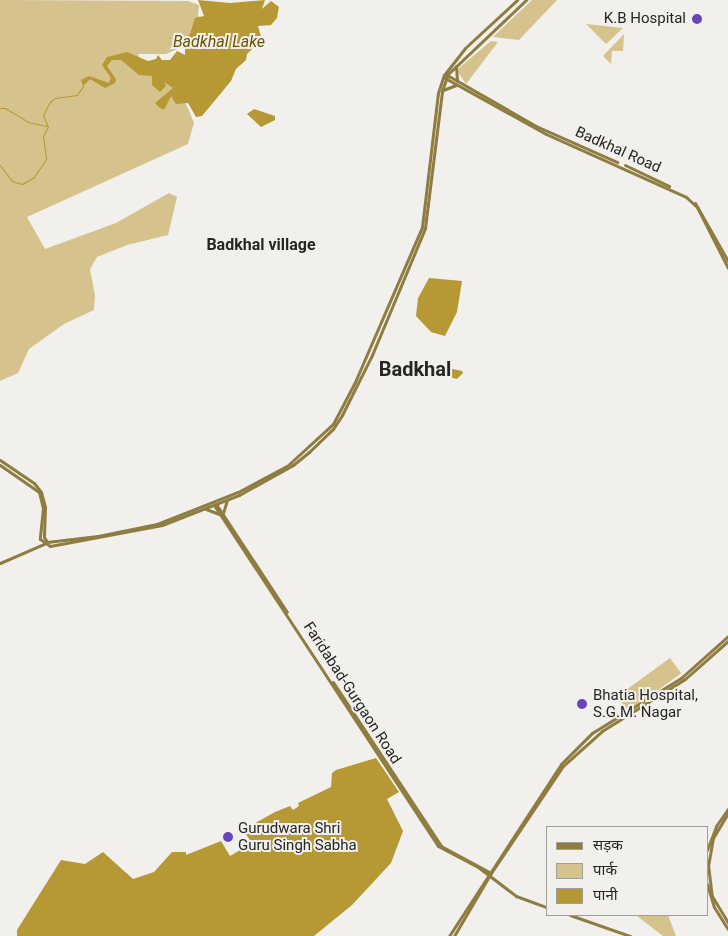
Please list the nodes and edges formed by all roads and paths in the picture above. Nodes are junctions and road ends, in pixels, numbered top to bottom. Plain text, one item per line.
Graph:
1 (517, 0) edge
2 (526, 0) edge
3 (456, 65) junction
4 (445, 76) junction
5 (458, 84) junction
6 (442, 91) junction
7 (436, 121) junction
8 (728, 261) edge
9 (728, 268) edge
10 (0, 460) edge
11 (0, 464) edge
12 (227, 500) junction
13 (215, 503) junction
14 (206, 509) junction
15 (222, 515) junction
16 (45, 543) junction
17 (0, 563) edge
18 (728, 636) edge
19 (728, 641) edge
20 (728, 809) edge
21 (728, 813) edge
22 (708, 847) edge
23 (489, 873) junction
24 (708, 887) edge
25 (546, 907) edge
26 (573, 916) edge
27 (728, 923) edge
28 (728, 928) edge
29 (450, 936) edge
30 (454, 936) edge
31 (630, 936) edge

1 - 4 street
2 - 3 street
3 - 4 street
3 - 5 street
4 - 5 street
4 - 6 street
4 - 7 street
5 - 6 street
5 - 8 street, Badkhal Road
5 - 9 street, Badkhal Road
6 - 7 street
7 - 12 street
7 - 13 street
10 - 16 street
11 - 16 street
12 - 13 street
12 - 15 street
13 - 14 street
13 - 15 street, Faridabad-Gurgaon Road
13 - 16 street
14 - 15 street
14 - 16 street
15 - 23 street, Faridabad-Gurgaon Road
16 - 17 street
18 - 23 street
19 - 23 street
20 - 22 street
21 - 27 street
23 - 25 street, Faridabad-Gurgaon Road
23 - 29 street
23 - 30 street
24 - 28 street
26 - 31 street

